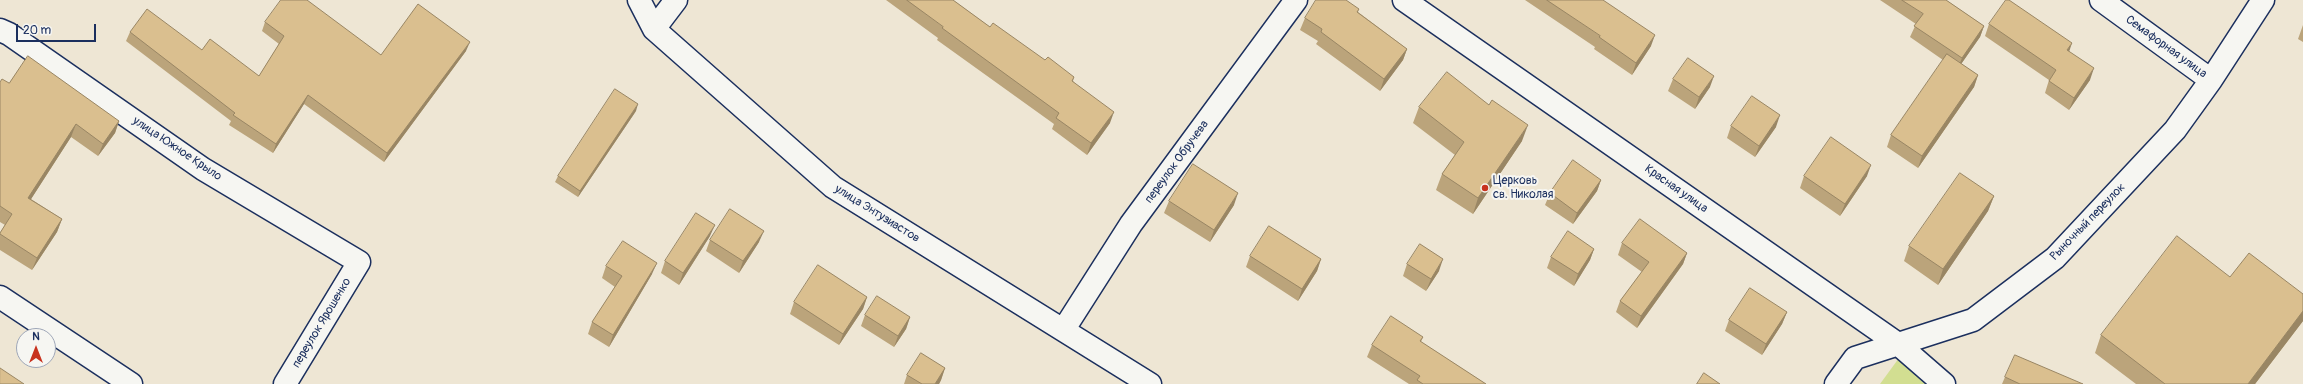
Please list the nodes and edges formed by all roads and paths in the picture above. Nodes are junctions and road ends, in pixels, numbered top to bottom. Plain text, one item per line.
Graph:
1 (639, 0) edge
2 (676, 0) edge
3 (1296, 0) edge
4 (1404, 0) edge
5 (2101, 0) edge
6 (2263, 0) edge
7 (654, 29) junction
8 (0, 30) edge
9 (2211, 80) junction
10 (359, 262) joint
11 (0, 297) edge
12 (1064, 329) junction
13 (1898, 344) junction
14 (131, 384) edge
15 (285, 384) edge
16 (1150, 384) edge
17 (1836, 384) edge
18 (1944, 384) edge

1 - 7 street, улица Энтузиастов
2 - 7 street
3 - 12 street, переулок Обручева
4 - 13 street, Красная улица
5 - 9 street, Семафорная улица
6 - 9 street, Рыночный переулок
7 - 12 street, улица Энтузиастов
8 - 10 street, улица Южное Крыло
9 - 13 street, Рыночный переулок
10 - 15 street, переулок Ярошенко
11 - 14 street
12 - 16 street, улица Энтузиастов
13 - 17 street, Рыночный переулок
13 - 18 street, Красная улица

